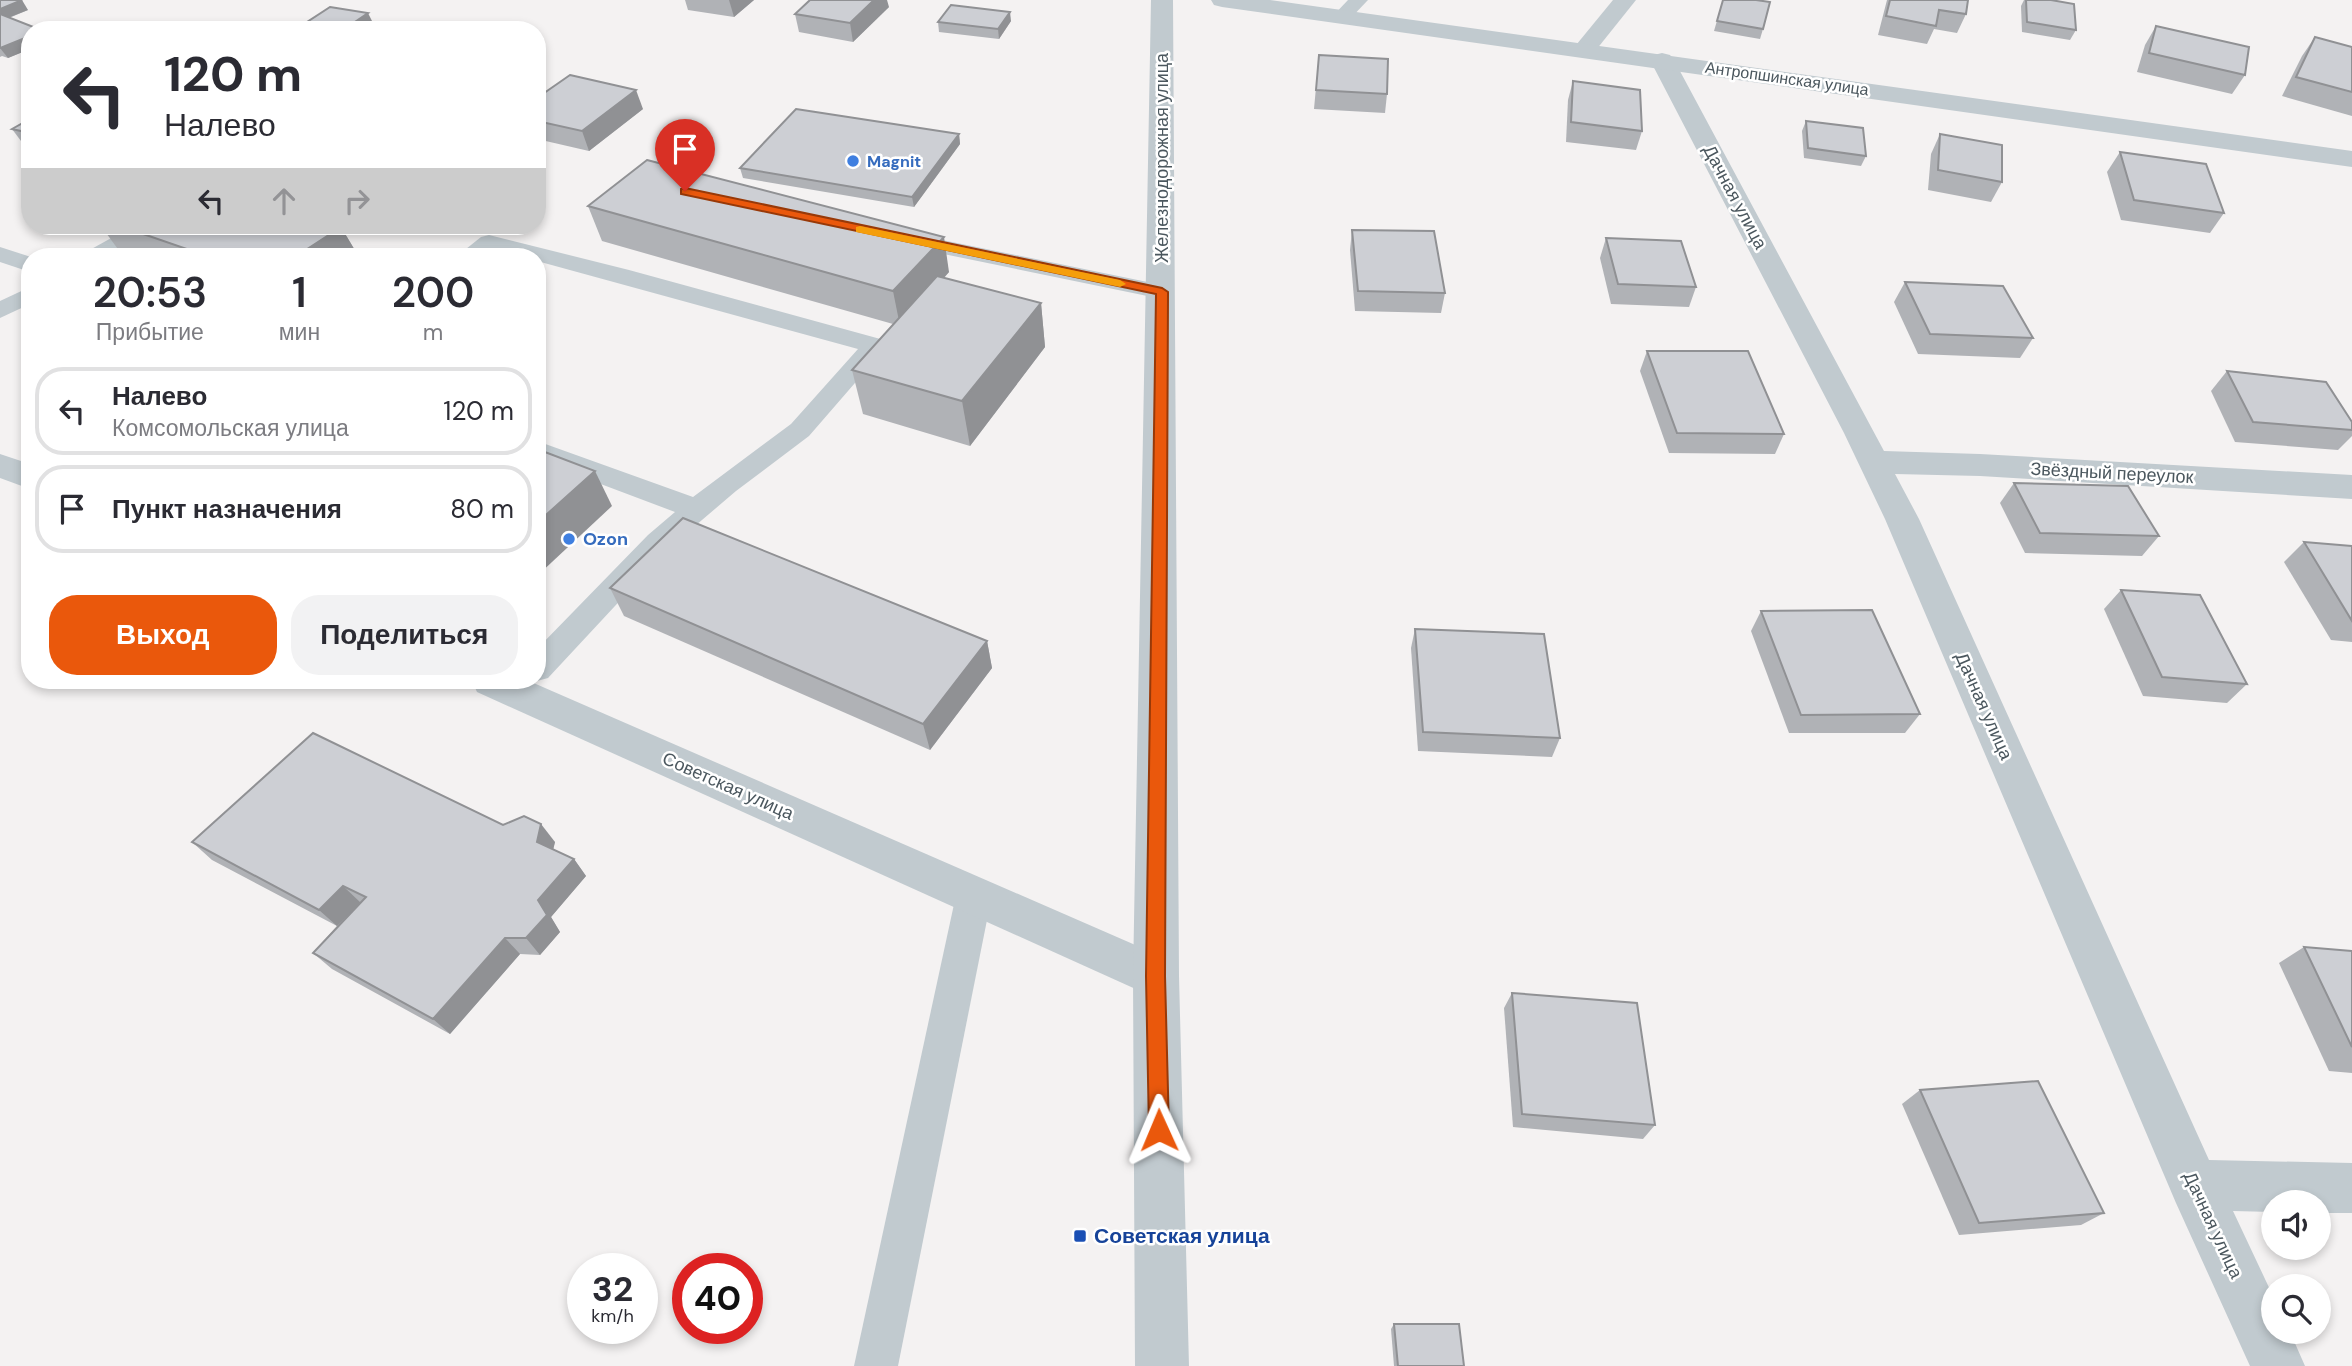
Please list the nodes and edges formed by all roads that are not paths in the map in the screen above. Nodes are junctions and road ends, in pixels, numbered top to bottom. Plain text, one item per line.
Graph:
1 (1163, 0) edge
2 (1222, 0) edge
3 (1359, 0) edge
4 (1625, 0) edge
5 (1340, 18) junction
6 (1584, 50) junction
7 (1662, 60) junction
8 (2352, 159) edge
9 (133, 235) edge
10 (888, 235) edge
11 (110, 248) edge
12 (481, 248) edge
13 (513, 248) edge
14 (0, 254) edge
15 (546, 256) edge
16 (21, 262) edge
17 (1162, 292) junction
18 (21, 299) edge
19 (0, 312) edge
20 (546, 453) edge
21 (1872, 462) junction
22 (0, 465) edge
23 (21, 473) edge
24 (2352, 487) edge
25 (696, 509) junction
26 (546, 653) edge
27 (535, 689) edge
28 (974, 895) junction
29 (1156, 976) junction
30 (2194, 1185) junction
31 (2352, 1188) edge
32 (876, 1366) edge
33 (1162, 1366) edge
34 (2278, 1366) edge

1 - 17 street, Железнодорожная улица
2 - 5 street, Антропшинская улица
3 - 5 lane
4 - 6 street
5 - 6 street, Антропшинская улица
6 - 7 street, Антропшинская улица
7 - 8 street, Антропшинская улица
7 - 21 street, Дачная улица
9 - 11 lane
10 - 17 lane
12 - 13 lane
14 - 16 lane
15 - 25 lane
17 - 29 street, Железнодорожная улица
18 - 19 lane
20 - 25 lane
21 - 24 street, Звёздный переулок
21 - 30 street, Дачная улица
22 - 23 street
25 - 26 lane
27 - 28 street, Советская улица
28 - 29 street, Советская улица
28 - 32 lane
29 - 33 street, Железнодорожная улица
30 - 31 street
30 - 34 street, Дачная улица

